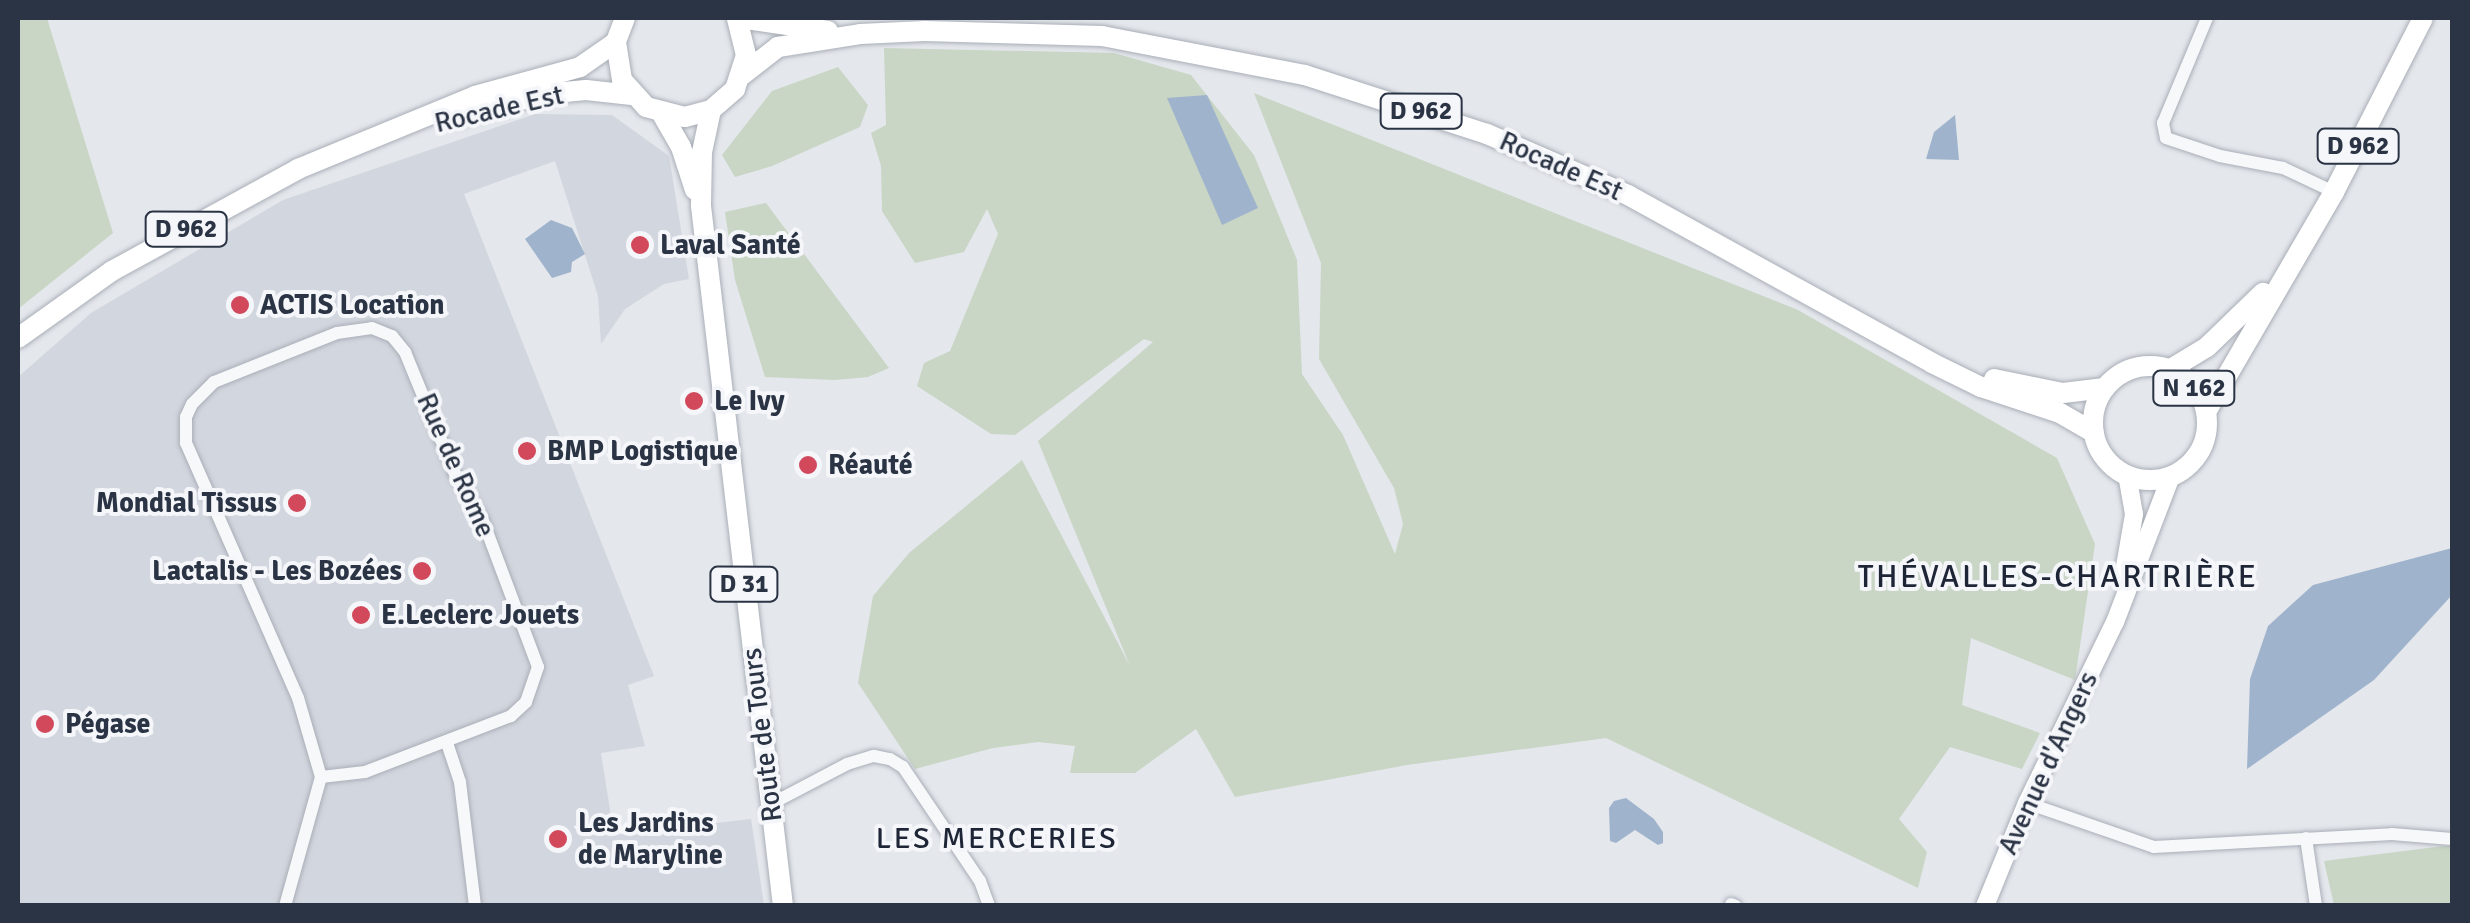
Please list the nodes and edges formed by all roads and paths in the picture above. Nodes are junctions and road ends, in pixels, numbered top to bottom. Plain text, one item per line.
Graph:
1 (625, 18) edge
2 (738, 18) edge
3 (2207, 18) edge
4 (2423, 18) edge
5 (860, 34) junction
6 (616, 42) junction
7 (742, 74) junction
8 (632, 96) junction
9 (711, 110) junction
10 (662, 114) junction
11 (366, 140) junction
12 (2334, 192) junction
13 (700, 206) junction
14 (2286, 270) junction
15 (18, 338) edge
16 (1932, 362) junction
17 (2169, 370) junction
18 (2106, 388) junction
19 (2206, 412) junction
20 (2094, 433) junction
21 (2128, 475) junction
22 (2171, 476) junction
23 (2115, 622) junction
24 (447, 743) junction
25 (321, 777) junction
26 (2027, 803) junction
27 (769, 804) junction
28 (2306, 838) junction
29 (2452, 838) edge
30 (989, 905) edge
31 (286, 906) edge
32 (475, 906) edge
33 (783, 906) edge
34 (1985, 906) edge
35 (2316, 906) edge

1 - 6 main road
2 - 5 main road, Rocade Est / D 962
2 - 7 main road
3 - 12 street
4 - 12 main road, D 962
5 - 7 main road, Rocade Est / D 962
5 - 16 main road, Rocade Est / D 962
6 - 8 main road
6 - 11 main road, Rocade Est / D 962
7 - 9 main road, Rocade Est
8 - 10 main road
8 - 11 main road, Rocade Est / D 962
9 - 10 main road
9 - 13 main road, Route de Tours / D 31
10 - 13 main road, Route de Tours / D 31
11 - 15 main road, Rocade Est / D 962
12 - 14 main road, D 962
13 - 27 main road, Route de Tours / D 31
14 - 17 main road, D 962
14 - 19 main road, D 962
16 - 18 main road, Rocade Est / D 962
16 - 20 main road, Rocade Est / D 962
17 - 18 main road, N 162
17 - 19 main road, N 162
18 - 20 main road
19 - 22 main road, N 162
20 - 21 main road
21 - 22 main road
21 - 23 street, Avenue d'Angers
22 - 23 street, Avenue d'Angers
23 - 26 street, Avenue d'Angers
24 - 25 street, Rue de Rome
24 - 25 street, Rue de Rome
24 - 32 street
25 - 31 street
26 - 28 street
26 - 34 street, Avenue d'Angers
27 - 30 street
27 - 33 main road, Route de Tours / D 31
28 - 29 street
28 - 35 street

